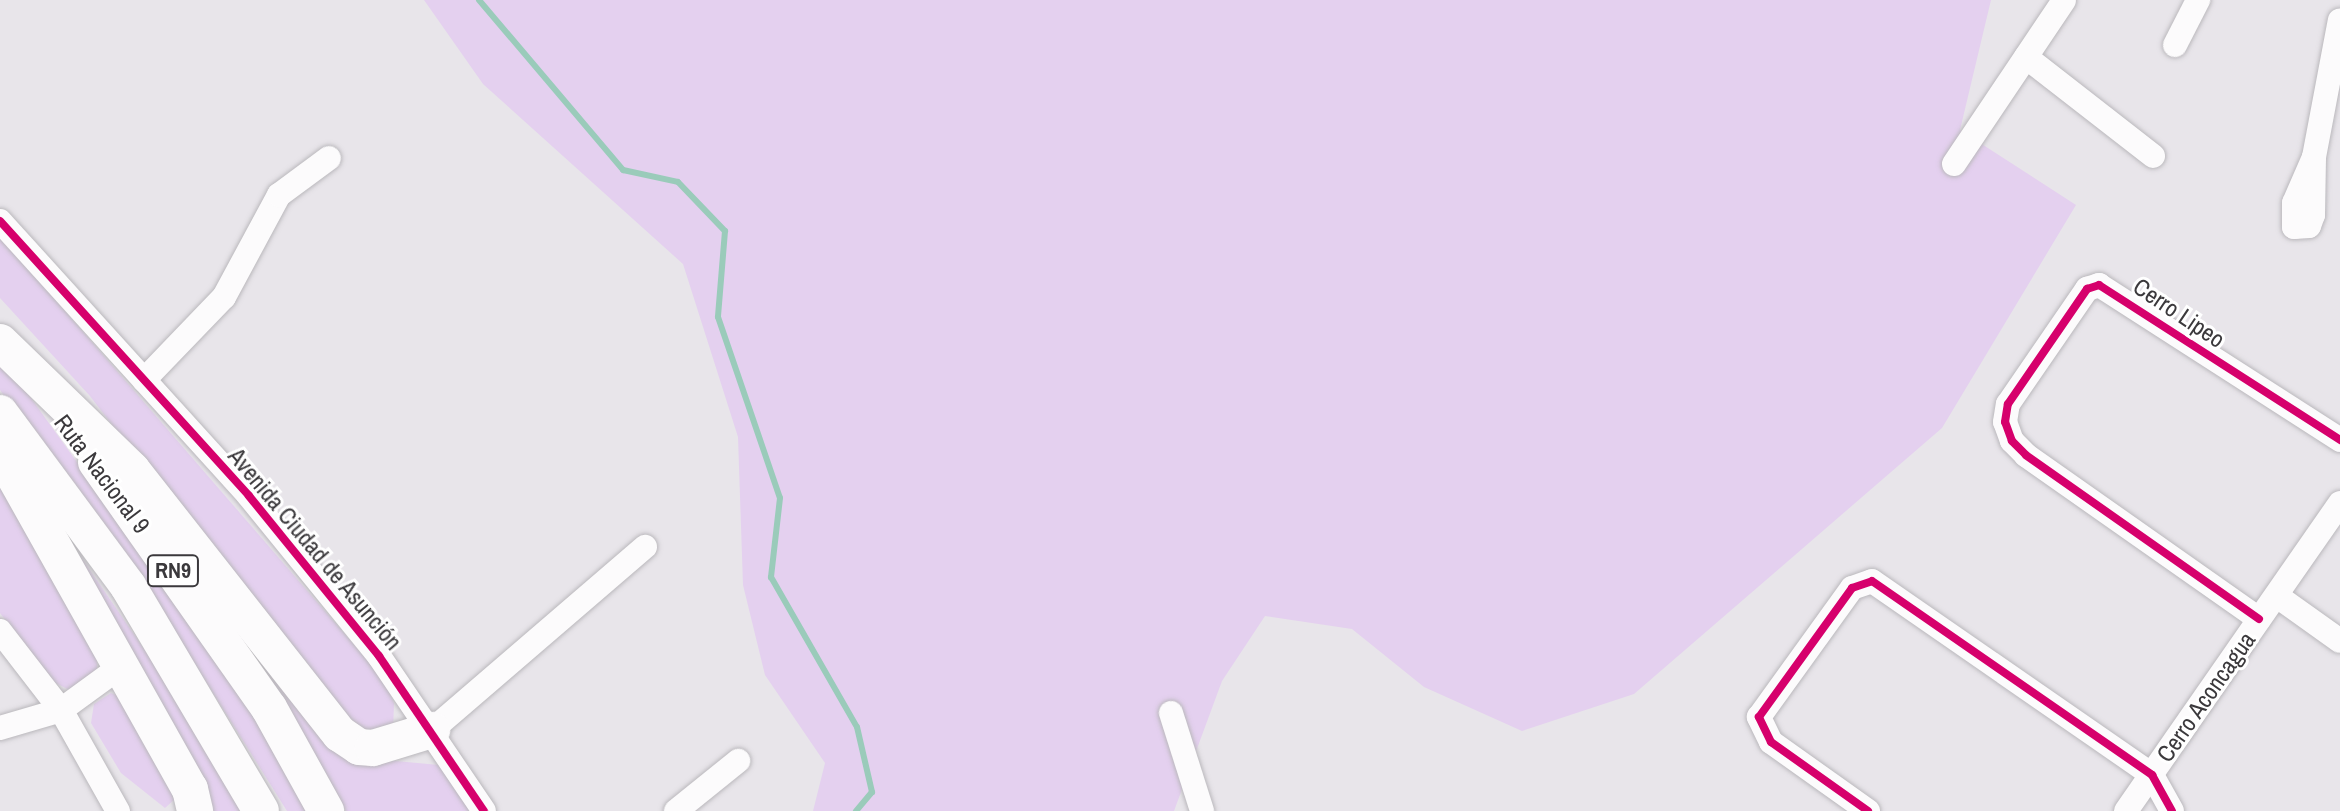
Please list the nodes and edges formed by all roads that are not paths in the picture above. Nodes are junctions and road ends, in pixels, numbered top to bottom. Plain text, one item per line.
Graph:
1 (2064, 0) edge
2 (2198, 0) edge
3 (2340, 20) edge
4 (2175, 45) dead end
5 (2026, 57) junction
6 (2153, 156) dead end
7 (2314, 157) dead end
8 (329, 158) dead end
9 (1954, 164) dead end
10 (0, 221) edge
11 (0, 343) edge
12 (144, 380) junction
13 (0, 413) edge
14 (2340, 440) edge
15 (0, 451) edge
16 (2340, 503) edge
17 (645, 547) dead end
18 (2277, 596) junction
19 (2259, 619) junction
20 (0, 631) edge
21 (2340, 641) edge
22 (120, 667) junction
23 (61, 710) junction
24 (1171, 713) dead end
25 (0, 728) edge
26 (432, 730) junction
27 (738, 761) dead end
28 (2152, 775) junction
29 (118, 811) edge
30 (195, 811) edge
31 (261, 811) edge
32 (326, 811) edge
33 (484, 811) edge
34 (676, 811) edge
35 (1202, 811) edge
36 (1868, 811) edge
37 (2126, 811) edge
38 (2172, 811) edge

1 - 5 street
2 - 4 street
3 - 7 street
5 - 6 street
5 - 9 street
8 - 12 street
10 - 12 street, Avenida Ciudad de Asunción
11 - 26 highway
11 - 32 highway, Ruta Nacional 9 / RN9
12 - 26 street, Avenida Ciudad de Asunción
13 - 31 highway, Ruta Nacional 9 / RN9
14 - 19 street, Cerro Lipeo
15 - 22 highway
16 - 18 street, Cerro Aconcagua
17 - 26 street
18 - 19 street, Cerro Aconcagua
18 - 21 street
19 - 28 street, Cerro Aconcagua
20 - 23 street
22 - 23 street
22 - 30 highway
23 - 25 street
23 - 29 street
24 - 35 street
26 - 33 street, Avenida Ciudad de Asunción
27 - 34 street
28 - 36 street
28 - 37 street, Cerro Aconcagua
28 - 38 street

